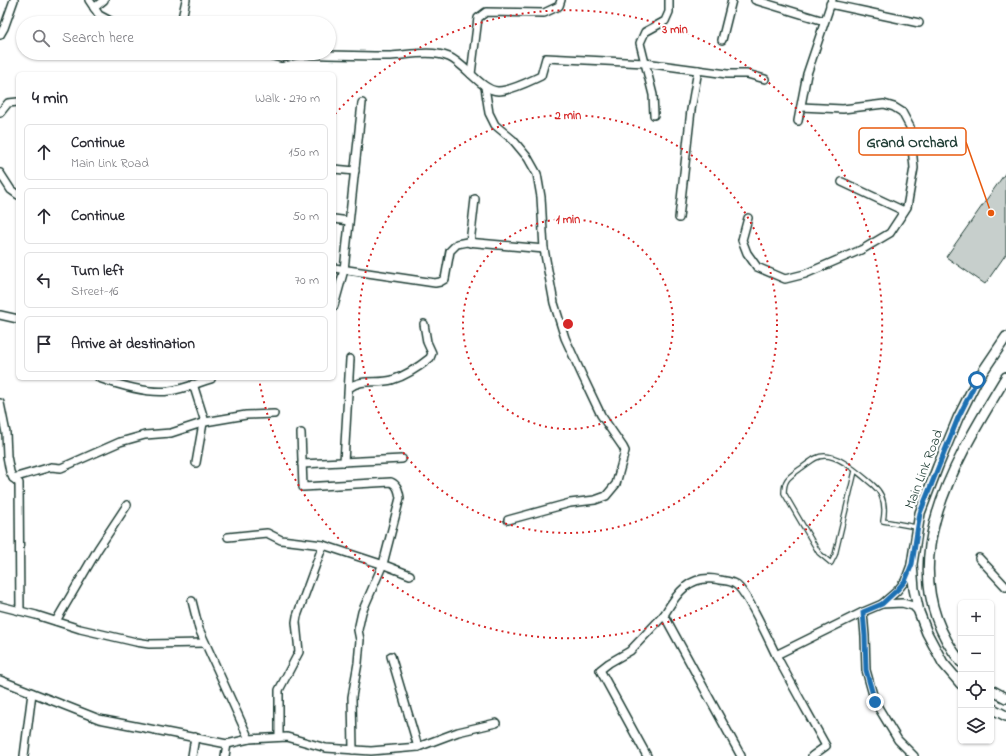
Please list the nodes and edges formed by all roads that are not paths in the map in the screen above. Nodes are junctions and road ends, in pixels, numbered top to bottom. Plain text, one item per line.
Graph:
1 (14, 0) edge
2 (89, 0) edge
3 (104, 0) edge
4 (186, 0) edge
5 (561, 0) edge
6 (669, 0) edge
7 (732, 0) edge
8 (755, 0) edge
9 (831, 2) edge
10 (94, 8) junction
11 (101, 16) edge
12 (183, 16) edge
13 (824, 21) junction
14 (919, 23) dead end
15 (2, 28) edge
16 (0, 35) edge
17 (722, 40) dead end
18 (336, 55) edge
19 (645, 63) junction
20 (698, 70) junction
21 (471, 74) junction
22 (765, 79) dead end
23 (485, 87) junction
24 (16, 102) edge
25 (362, 103) dead end
26 (801, 107) junction
27 (0, 113) edge
28 (654, 115) dead end
29 (798, 121) dead end
30 (336, 169) edge
31 (355, 171) junction
32 (0, 173) edge
33 (842, 182) dead end
34 (16, 194) edge
35 (475, 199) dead end
36 (904, 211) junction
37 (679, 218) dead end
38 (748, 218) dead end
39 (336, 219) edge
40 (349, 221) junction
41 (470, 243) junction
42 (544, 248) junction
43 (336, 268) edge
44 (344, 270) junction
45 (336, 299) edge
46 (0, 315) edge
47 (16, 319) edge
48 (424, 324) dead end
49 (1006, 337) edge
50 (350, 360) dead end
51 (1006, 377) edge
52 (105, 380) edge
53 (205, 380) edge
54 (193, 384) junction
55 (349, 388) junction
56 (0, 403) edge
57 (274, 414) dead end
58 (204, 422) junction
59 (301, 433) dead end
60 (402, 458) dead end
61 (344, 462) junction
62 (196, 463) dead end
63 (302, 464) junction
64 (855, 471) junction
65 (13, 478) junction
66 (127, 505) dead end
67 (508, 520) dead end
68 (917, 528) junction
69 (228, 537) dead end
70 (323, 545) junction
71 (979, 558) dead end
72 (383, 564) junction
73 (912, 564) junction
74 (410, 575) dead end
75 (1006, 587) edge
76 (192, 601) dead end
77 (882, 604) junction
78 (0, 606) edge
79 (20, 611) junction
80 (863, 612) junction
81 (919, 612) junction
82 (664, 616) junction
83 (56, 621) junction
84 (205, 643) junction
85 (776, 655) junction
86 (392, 656) dead end
87 (958, 658) edge
88 (0, 680) edge
89 (958, 680) edge
90 (994, 692) edge
91 (32, 693) junction
92 (1006, 698) edge
93 (994, 710) edge
94 (1006, 716) edge
95 (496, 723) dead end
96 (279, 737) junction
97 (195, 738) junction
98 (249, 739) junction
99 (227, 744) junction
100 (418, 747) junction
101 (353, 750) junction
102 (24, 756) edge
103 (192, 756) edge
104 (225, 756) edge
105 (647, 756) edge
106 (741, 756) edge
107 (812, 756) edge
108 (914, 756) edge

1 - 15 street
2 - 10 street
3 - 10 street
4 - 12 street
5 - 21 street
6 - 19 street
7 - 17 street
8 - 13 street
9 - 13 street
9 - 14 street
10 - 11 street
13 - 26 street
15 - 16 street
18 - 21 street
19 - 20 street
19 - 23 street
19 - 28 street
20 - 22 street
20 - 37 street
21 - 23 street
23 - 42 street
24 - 27 street
25 - 31 street
26 - 29 street
26 - 36 street
30 - 31 street
31 - 40 street
32 - 34 street
33 - 36 street
35 - 41 street
36 - 38 street
39 - 40 street
40 - 44 street
41 - 42 street
41 - 44 street
42 - 67 street
43 - 44 street
44 - 45 street
46 - 47 street
48 - 55 street
49 - 68 street, Main Link Road
50 - 55 street
51 - 87 street, Main Link Road
52 - 54 street
53 - 54 street
54 - 58 street
55 - 61 street
56 - 65 street
57 - 58 street
58 - 62 street
58 - 65 street
59 - 63 street
60 - 61 street
61 - 63 street
63 - 72 street
64 - 64 lane
64 - 68 lane
65 - 79 street
66 - 83 street
68 - 73 street, Main Link Road
69 - 70 street
70 - 72 street
70 - 96 street
71 - 75 street
72 - 74 street
72 - 101 street
73 - 77 street
73 - 81 street, Main Link Road
76 - 84 street
77 - 80 street
77 - 81 street
78 - 79 street
79 - 83 street
80 - 85 street
80 - 108 street
81 - 89 street, Main Link Road
82 - 85 street
82 - 105 street
82 - 106 street
83 - 84 street
84 - 98 street
85 - 107 street
86 - 100 street
88 - 91 street
90 - 92 street
91 - 97 street
91 - 102 street
93 - 94 street
95 - 100 street
96 - 98 street
96 - 101 street
97 - 99 street
97 - 103 street
98 - 99 street
99 - 104 street
100 - 101 street

